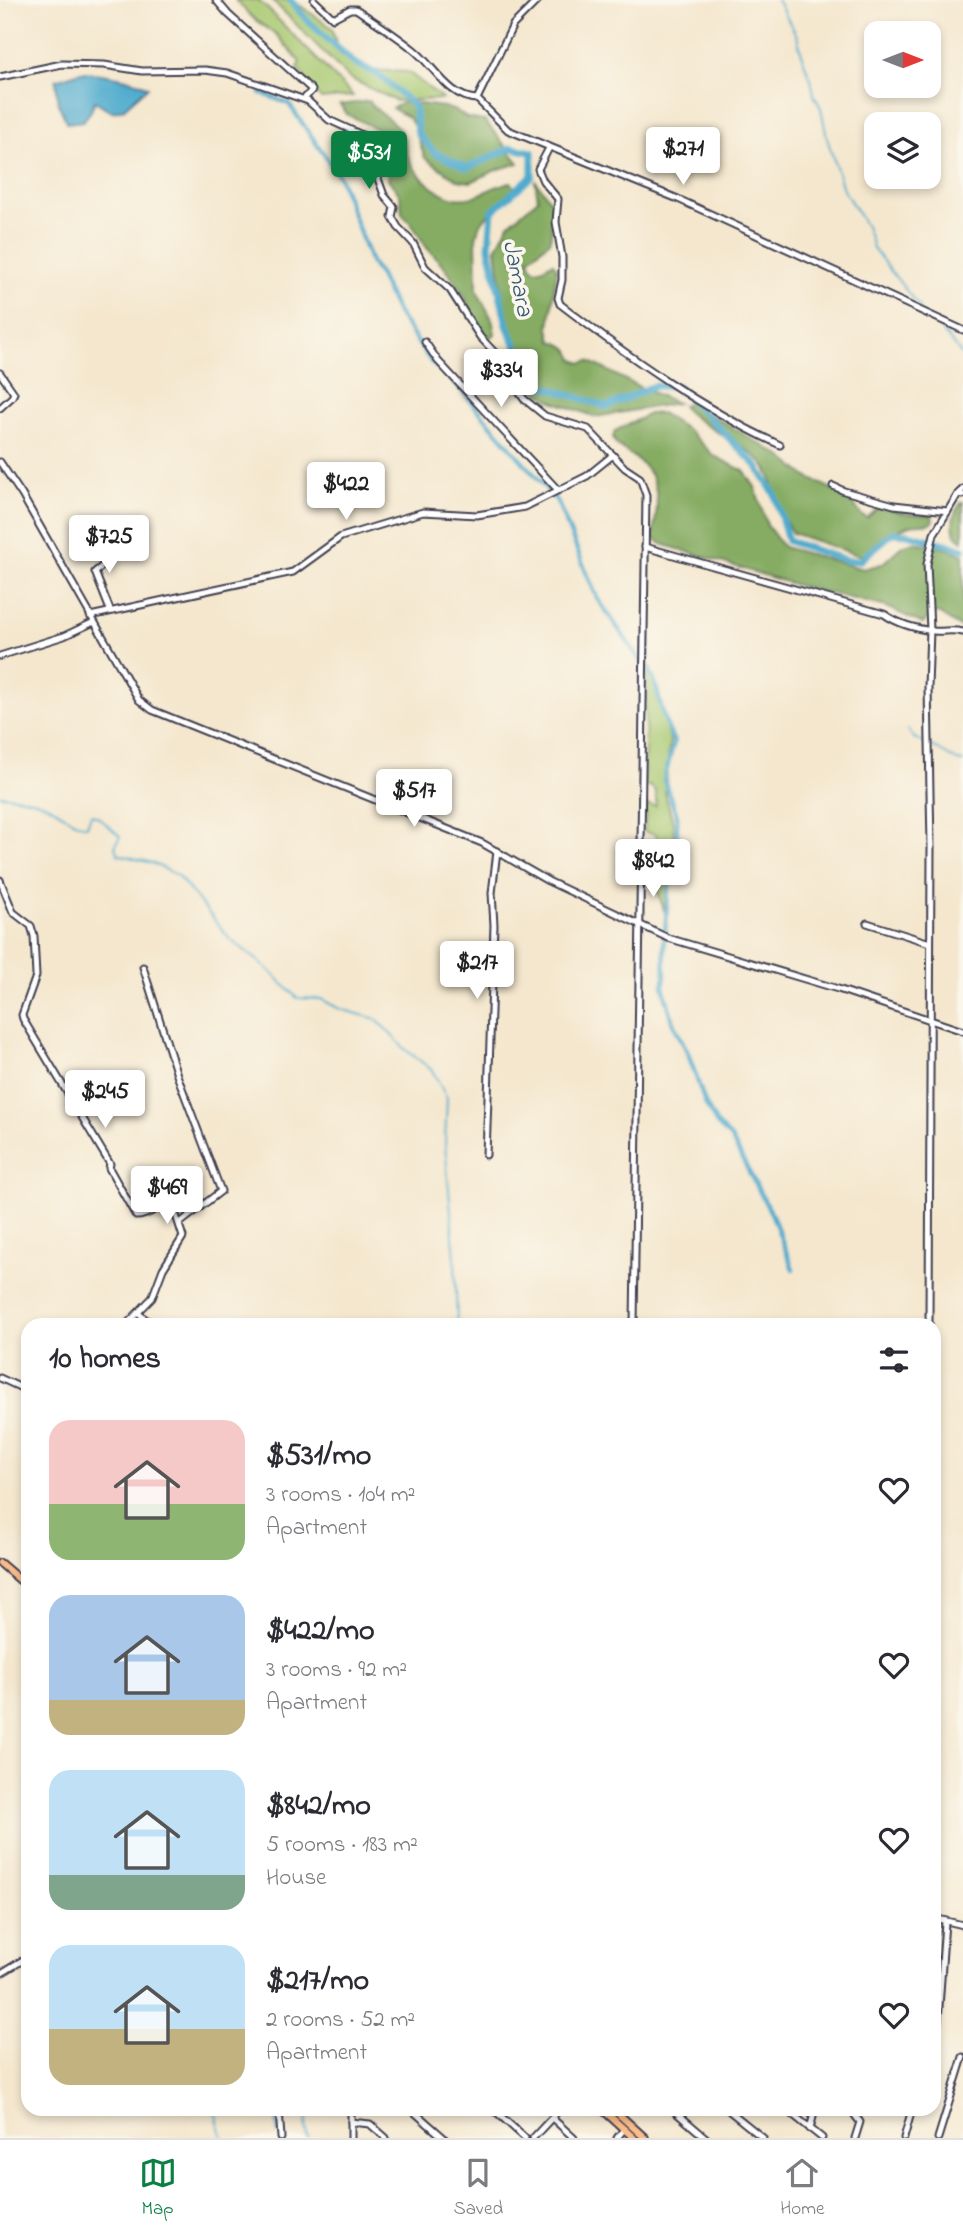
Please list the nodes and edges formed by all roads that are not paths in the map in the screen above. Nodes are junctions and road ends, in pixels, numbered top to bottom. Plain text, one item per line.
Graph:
1 (216, 0) edge
2 (314, 0) edge
3 (538, 0) edge
4 (0, 77) edge
5 (304, 99) junction
6 (477, 99) junction
7 (549, 148) junction
8 (963, 330) edge
9 (425, 342) dead end
10 (0, 373) edge
11 (0, 408) edge
12 (780, 445) dead end
13 (613, 455) junction
14 (0, 462) edge
15 (833, 486) dead end
16 (558, 490) junction
17 (961, 493) edge
18 (948, 511) junction
19 (129, 544) dead end
20 (645, 547) junction
21 (110, 610) junction
22 (92, 619) junction
23 (930, 630) junction
24 (963, 632) edge
25 (0, 656) edge
26 (496, 851) junction
27 (0, 880) edge
28 (867, 923) dead end
29 (640, 925) junction
30 (930, 943) junction
31 (143, 967) dead end
32 (929, 1021) junction
33 (963, 1031) edge
34 (486, 1155) dead end
35 (180, 1223) junction
36 (139, 1314) junction
37 (134, 1318) edge
38 (144, 1318) edge
39 (634, 1318) edge
40 (929, 1318) edge
41 (0, 1378) edge
42 (21, 1388) edge
43 (0, 1563) edge
44 (21, 1581) edge
45 (941, 1920) edge
46 (946, 1922) junction
47 (963, 1925) edge
48 (21, 1960) edge
49 (0, 1974) edge
50 (941, 1984) edge
51 (963, 2057) edge
52 (279, 2116) edge
53 (351, 2116) edge
54 (419, 2116) edge
55 (501, 2116) edge
56 (610, 2116) edge
57 (626, 2116) edge
58 (680, 2116) edge
59 (735, 2116) edge
60 (794, 2116) edge
61 (813, 2116) edge
62 (855, 2116) edge
63 (910, 2116) edge
64 (552, 2118) joint
65 (351, 2122) junction
66 (624, 2129) junction
67 (810, 2129) junction
68 (759, 2137) edge
69 (281, 2138) edge
70 (351, 2138) edge
71 (386, 2138) edge
72 (444, 2138) edge
73 (525, 2138) edge
74 (533, 2138) edge
75 (574, 2138) edge
76 (617, 2138) edge
77 (634, 2138) edge
78 (645, 2138) edge
79 (706, 2138) edge
80 (822, 2138) edge
81 (855, 2138) edge
82 (904, 2138) edge
83 (938, 2138) edge

1 - 5 street
2 - 6 street
3 - 6 street
4 - 5 street
5 - 13 street
6 - 7 street
7 - 8 street
7 - 12 street
9 - 16 street
10 - 11 street
13 - 16 street
13 - 20 street
14 - 22 street
15 - 18 street
16 - 21 street
17 - 18 street
18 - 23 street
19 - 21 street
20 - 23 street
20 - 29 street
21 - 22 street
22 - 25 street
22 - 26 street
23 - 24 street
23 - 30 street
26 - 29 street
26 - 34 street
27 - 35 street
28 - 30 street
29 - 32 street
29 - 39 street
30 - 32 street
31 - 35 street
32 - 33 street
32 - 40 street
35 - 36 street
36 - 37 street
36 - 38 street
41 - 42 street
43 - 44 main road
45 - 46 street
46 - 47 street
46 - 50 street
48 - 49 street
51 - 83 street
52 - 69 street
53 - 65 street
54 - 72 street
55 - 73 street
56 - 66 main road
57 - 78 main road
58 - 79 street
59 - 68 street
60 - 67 street
61 - 67 street
62 - 81 street
63 - 82 street
64 - 74 street
64 - 75 street
65 - 70 street
65 - 71 street
66 - 76 street
66 - 77 main road
67 - 80 street

